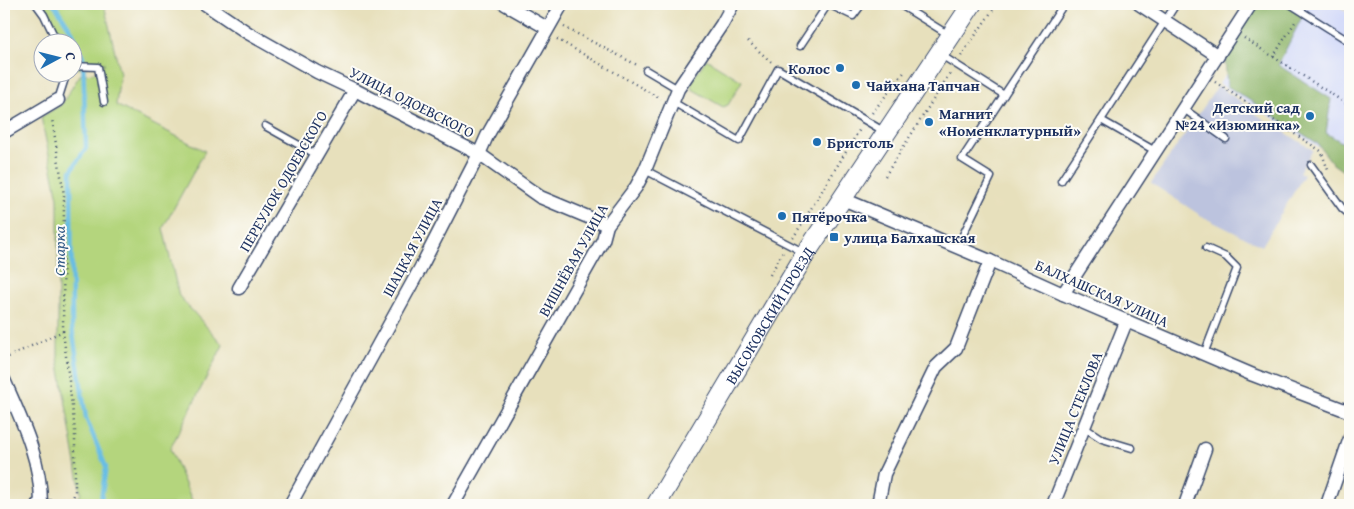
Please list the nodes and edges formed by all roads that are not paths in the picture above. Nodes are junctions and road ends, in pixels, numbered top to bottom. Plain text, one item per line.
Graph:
1 (36, 4) edge
2 (205, 4) edge
3 (505, 4) edge
4 (562, 4) edge
5 (733, 4) edge
6 (827, 4) edge
7 (862, 4) edge
8 (899, 4) edge
9 (972, 4) edge
10 (1064, 4) edge
11 (1140, 4) edge
12 (1176, 4) edge
13 (1251, 4) edge
14 (1290, 4) edge
15 (1164, 21) junction
16 (548, 27) junction
17 (52, 32) edge
18 (950, 36) junction
19 (1350, 42) edge
20 (800, 46) dead end
21 (938, 53) junction
22 (1218, 56) junction
23 (82, 66) edge
24 (646, 70) road end
25 (63, 82) edge
26 (678, 89) junction
27 (355, 90) junction
28 (1004, 95) junction
29 (104, 102) dead end
30 (54, 103) joint
31 (671, 103) junction
32 (1184, 108) junction
33 (1101, 120) junction
34 (265, 126) dead end
35 (4, 132) edge
36 (886, 133) junction
37 (1226, 139) dead end
38 (1157, 152) junction
39 (479, 154) junction
40 (317, 155) junction
41 (1311, 165) dead end
42 (645, 170) junction
43 (1061, 181) dead end
44 (843, 199) junction
45 (1350, 215) edge
46 (606, 225) junction
47 (957, 247) junction
48 (1206, 248) dead end
49 (806, 253) junction
50 (990, 261) junction
51 (238, 288) dead end
52 (1063, 294) junction
53 (1126, 322) junction
54 (1204, 354) junction
55 (4, 380) edge
56 (1350, 412) edge
57 (1085, 428) junction
58 (1350, 438) edge
59 (1132, 448) dead end
60 (1205, 449) dead end
61 (39, 504) edge
62 (66, 505) edge
63 (290, 505) edge
64 (453, 505) edge
65 (656, 505) edge
66 (878, 505) edge
67 (1053, 505) edge
68 (1185, 505) edge
69 (1327, 505) edge

1 - 17 lane
2 - 27 street, УЛИЦА ОДОЕВСКОГО
3 - 16 street
4 - 16 street, ШАЦКАЯ УЛИЦА
5 - 26 street, ВИШНЁВАЯ УЛИЦА
6 - 7 lane
6 - 20 lane
8 - 18 lane
9 - 18 street, ВЫСОКОВСКИЙ ПРОЕЗД
10 - 28 lane
11 - 15 street
12 - 15 lane
13 - 22 street
14 - 19 lane
15 - 22 street
15 - 33 lane
16 - 39 street, ШАЦКАЯ УЛИЦА
18 - 21 street, ВЫСОКОВСКИЙ ПРОЕЗД
21 - 28 lane
21 - 36 street, ВЫСОКОВСКИЙ ПРОЕЗД
22 - 32 street
23 - 29 lane
24 - 26 lane
25 - 30 lane
26 - 31 street, ВИШНЁВАЯ УЛИЦА
27 - 39 street, УЛИЦА ОДОЕВСКОГО
27 - 40 street, ПЕРЕУЛОК ОДОЕВСКОГО
28 - 47 lane
30 - 35 street
31 - 36 lane
31 - 42 street, ВИШНЁВАЯ УЛИЦА
32 - 37 lane
32 - 38 street
33 - 38 lane
33 - 43 lane
34 - 40 lane
36 - 44 street, ВЫСОКОВСКИЙ ПРОЕЗД
38 - 52 street
39 - 46 street, УЛИЦА ОДОЕВСКОГО
39 - 63 street, ШАЦКАЯ УЛИЦА
40 - 51 street, ПЕРЕУЛОК ОДОЕВСКОГО
41 - 45 lane
42 - 46 street, ВИШНЁВАЯ УЛИЦА
42 - 49 lane
44 - 47 street, БАЛХАШСКАЯ УЛИЦА
44 - 49 street, ВЫСОКОВСКИЙ ПРОЕЗД
46 - 64 street, ВИШНЁВАЯ УЛИЦА
47 - 50 street, БАЛХАШСКАЯ УЛИЦА
48 - 54 lane
49 - 65 street, ВЫСОКОВСКИЙ ПРОЕЗД
50 - 52 street, БАЛХАШСКАЯ УЛИЦА
50 - 66 street
52 - 53 street, БАЛХАШСКАЯ УЛИЦА
53 - 54 street, БАЛХАШСКАЯ УЛИЦА
53 - 57 street, УЛИЦА СТЕКЛОВА
54 - 56 street, БАЛХАШСКАЯ УЛИЦА
55 - 61 street
57 - 59 lane
57 - 67 street, УЛИЦА СТЕКЛОВА
58 - 69 street
60 - 68 street
61 - 62 lane

